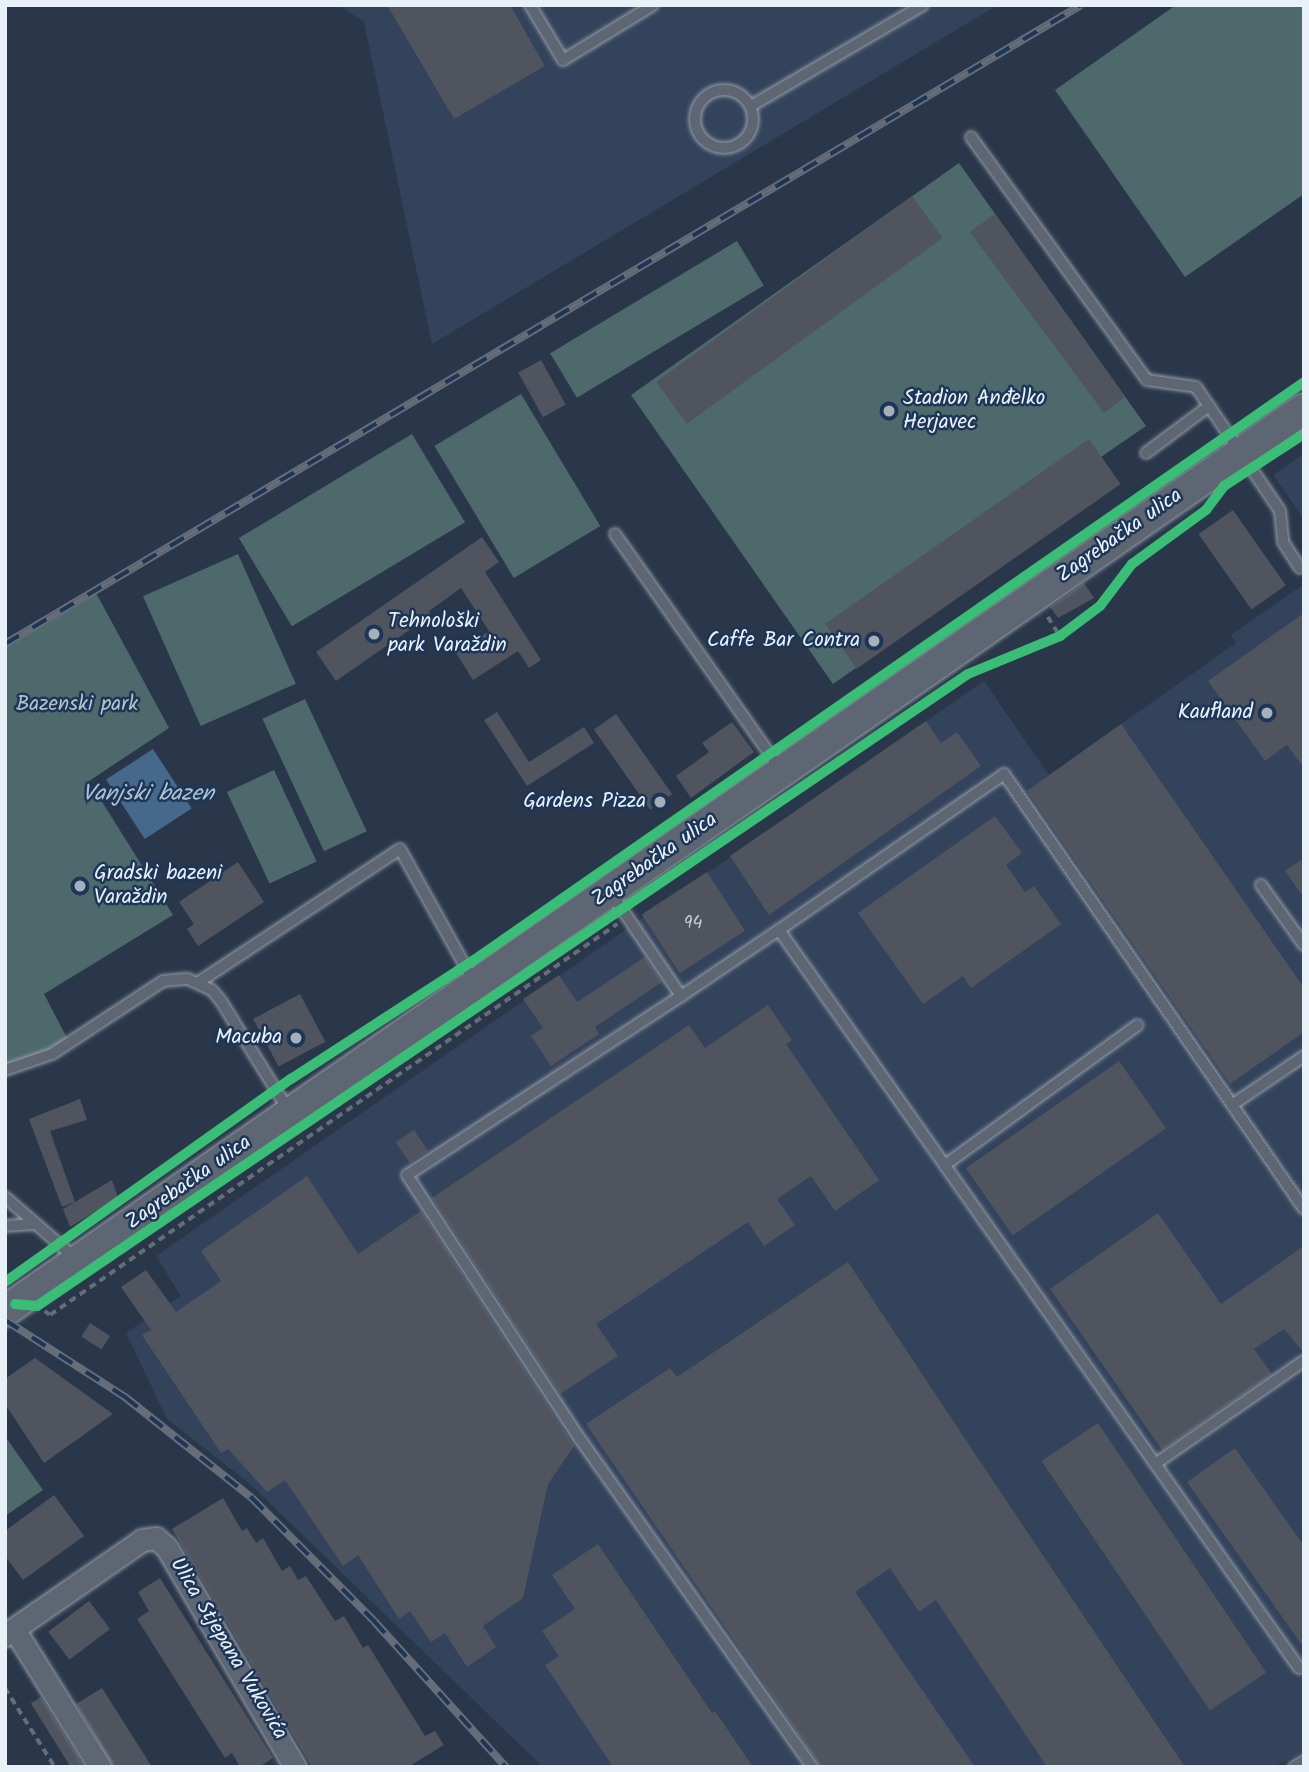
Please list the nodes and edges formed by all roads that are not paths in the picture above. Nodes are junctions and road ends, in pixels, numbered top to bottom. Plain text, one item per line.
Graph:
1 (530, 5) edge
2 (653, 5) edge
3 (923, 5) edge
4 (751, 106) junction
5 (971, 137) dead end
6 (1209, 406) junction
7 (1304, 409) edge
8 (1240, 452) junction
9 (1146, 453) dead end
10 (615, 534) dead end
11 (1300, 568) dead end
12 (782, 771) junction
13 (1261, 885) dead end
14 (615, 899) junction
15 (779, 930) junction
16 (1304, 944) edge
17 (199, 982) junction
18 (475, 984) junction
19 (681, 996) junction
20 (1138, 1025) dead end
21 (1304, 1056) edge
22 (5, 1070) edge
23 (1232, 1105) junction
24 (290, 1113) junction
25 (945, 1165) junction
26 (5, 1197) edge
27 (1304, 1209) edge
28 (34, 1224) junction
29 (5, 1226) edge
30 (77, 1260) junction
31 (5, 1311) edge
32 (1304, 1361) edge
33 (1155, 1464) junction
34 (10, 1632) edge
35 (1299, 1668) dead end
36 (1304, 1761) edge
37 (100, 1767) edge
38 (295, 1767) edge
39 (812, 1767) edge
40 (1294, 1767) edge

1 - 2 lane
3 - 4 lane
4 - 4 lane
5 - 6 lane
6 - 8 lane
6 - 9 lane
7 - 8 main road, Zagrebačka ulica
8 - 11 lane
8 - 12 main road, Zagrebačka ulica
10 - 12 lane
12 - 14 main road, Zagrebačka ulica
13 - 16 lane
14 - 18 main road, Zagrebačka ulica
14 - 19 lane
15 - 19 lane
15 - 23 lane
15 - 25 lane
17 - 18 lane
17 - 22 lane
17 - 24 lane
18 - 24 main road, Zagrebačka ulica
19 - 39 lane
20 - 25 lane
21 - 23 lane
23 - 27 lane
24 - 30 main road, Zagrebačka ulica
25 - 33 lane
26 - 28 lane
28 - 29 lane
28 - 30 lane
30 - 31 main road, Zagrebačka ulica
32 - 33 lane
33 - 35 lane
34 - 37 street, Ulica Stjepana Vukovića
34 - 38 street, Ulica Stjepana Vukovića
36 - 40 lane

